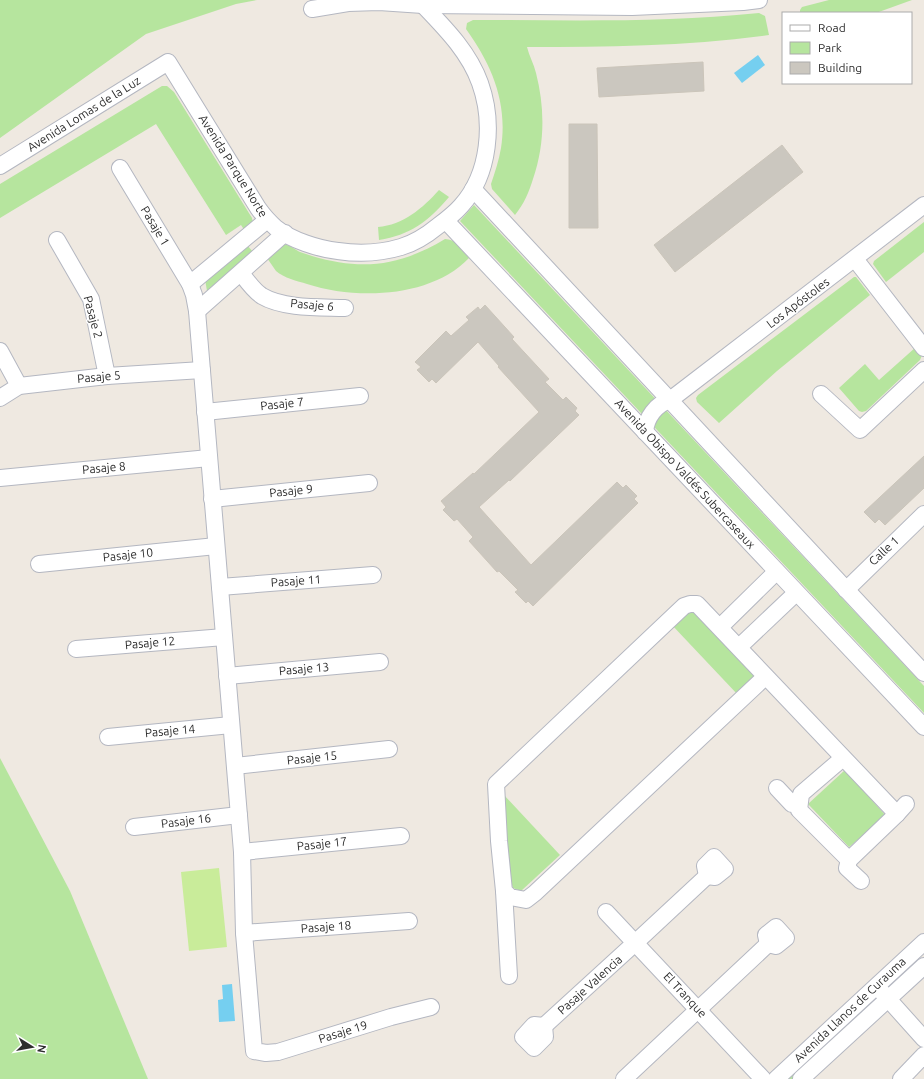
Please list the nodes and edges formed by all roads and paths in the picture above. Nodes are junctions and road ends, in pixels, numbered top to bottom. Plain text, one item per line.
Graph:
1 (760, 0) edge
2 (423, 5) junction
3 (312, 9) dead end
4 (168, 62) joint
5 (0, 166) edge
6 (120, 168) dead end
7 (473, 189) junction
8 (924, 204) edge
9 (268, 220) junction
10 (446, 220) junction
11 (285, 233) junction
12 (57, 240) dead end
13 (855, 259) junction
14 (241, 273) junction
15 (190, 284) junction
16 (345, 308) dead end
17 (196, 311) junction
18 (924, 348) edge
19 (0, 351) edge
20 (202, 370) junction
21 (924, 370) edge
22 (108, 376) junction
23 (19, 386) junction
24 (821, 394) dead end
25 (360, 396) dead end
26 (0, 398) edge
27 (670, 400) junction
28 (205, 412) junction
29 (645, 432) junction
30 (209, 458) junction
31 (0, 478) edge
32 (369, 483) dead end
33 (212, 499) junction
34 (924, 514) edge
35 (216, 546) junction
36 (39, 564) dead end
37 (776, 572) junction
38 (373, 575) dead end
39 (220, 587) junction
40 (846, 590) junction
41 (796, 593) junction
42 (720, 627) junction
43 (224, 637) junction
44 (739, 647) junction
45 (76, 649) dead end
46 (380, 662) dead end
47 (924, 674) edge
48 (227, 676) junction
49 (765, 677) junction
50 (231, 725) junction
51 (924, 727) edge
52 (108, 736) dead end
53 (389, 749) dead end
54 (843, 758) junction
55 (234, 766) junction
56 (777, 788) dead end
57 (799, 804) junction
58 (239, 815) junction
59 (134, 827) dead end
60 (401, 836) dead end
61 (242, 852) junction
62 (849, 860) junction
63 (707, 876) dead end
64 (861, 881) dead end
65 (504, 891) junction
66 (606, 912) dead end
67 (409, 922) dead end
68 (244, 933) junction
69 (924, 942) edge
70 (635, 943) junction
71 (768, 944) dead end
72 (924, 966) edge
73 (509, 976) dead end
74 (877, 986) junction
75 (888, 999) junction
76 (431, 1007) dead end
77 (698, 1010) junction
78 (544, 1026) dead end
79 (924, 1039) edge
80 (254, 1051) joint
81 (924, 1055) edge
82 (624, 1079) edge
83 (763, 1079) edge
84 (776, 1079) edge
85 (801, 1079) edge
86 (901, 1079) edge

1 - 2 street
2 - 3 street
2 - 7 street, Avenida Parque Norte
4 - 5 street, Avenida Lomas de la Luz
4 - 9 street, Avenida Parque Norte
6 - 15 street, Pasaje 1
7 - 10 street, Avenida Parque Norte
7 - 27 street
8 - 13 street, Los Apóstoles
9 - 11 street, Avenida Parque Norte
9 - 15 street
10 - 11 street, Avenida Parque Norte
10 - 29 street, Avenida Obispo Valdés Subercaseaux
11 - 14 street
12 - 22 street, Pasaje 2
13 - 18 street
13 - 27 street, Los Apóstoles
14 - 16 street, Pasaje 6
14 - 17 street
15 - 17 street, Pasaje 1
17 - 20 street, Pasaje 1
19 - 23 street
20 - 22 street, Pasaje 5
20 - 28 street, Pasaje 1
21 - 24 street
22 - 23 street, Pasaje 5
23 - 26 street, Pasaje 5
25 - 28 street, Pasaje 7
27 - 29 street, Los Apóstoles
27 - 40 street
28 - 30 street, Pasaje 1
29 - 37 street, Avenida Obispo Valdés Subercaseaux
30 - 31 street, Pasaje 8
30 - 33 street, Pasaje 1
32 - 33 street, Pasaje 9
33 - 35 street, Pasaje 1
34 - 40 street, Calle 1
35 - 36 street, Pasaje 10
35 - 39 street, Pasaje 1
37 - 41 street, Avenida Obispo Valdés Subercaseaux
37 - 42 street
38 - 39 street, Pasaje 11
39 - 43 street, Pasaje 1
40 - 47 street
41 - 44 street
41 - 51 street, Avenida Obispo Valdés Subercaseaux
42 - 44 street
42 - 65 street
43 - 45 street, Pasaje 12
43 - 48 street, Pasaje 1
44 - 49 street
46 - 48 street, Pasaje 13
48 - 50 street, Pasaje 1
49 - 54 street
49 - 65 street
50 - 52 street, Pasaje 14
50 - 55 street, Pasaje 1
53 - 55 street, Pasaje 15
54 - 57 street
54 - 62 street
55 - 58 street, Pasaje 1
56 - 57 street
57 - 62 street
58 - 59 street, Pasaje 16
58 - 61 street, Pasaje 1
60 - 61 street, Pasaje 17
61 - 68 street, Pasaje 1
62 - 64 street
63 - 70 street, Pasaje Valencia
65 - 73 street
66 - 70 street, El Tranque
67 - 68 street, Pasaje 18
68 - 80 street, Pasaje 1
69 - 74 street, Avenida Llanos de Curauma
70 - 77 street, El Tranque
70 - 78 street, Pasaje Valencia
71 - 77 street
72 - 75 street, Avenida Llanos de Curauma
74 - 75 street
74 - 84 street, Avenida Llanos de Curauma
75 - 79 street
75 - 85 street, Avenida Llanos de Curauma
76 - 80 street, Pasaje 19
77 - 82 street
77 - 83 street, El Tranque
81 - 86 street

